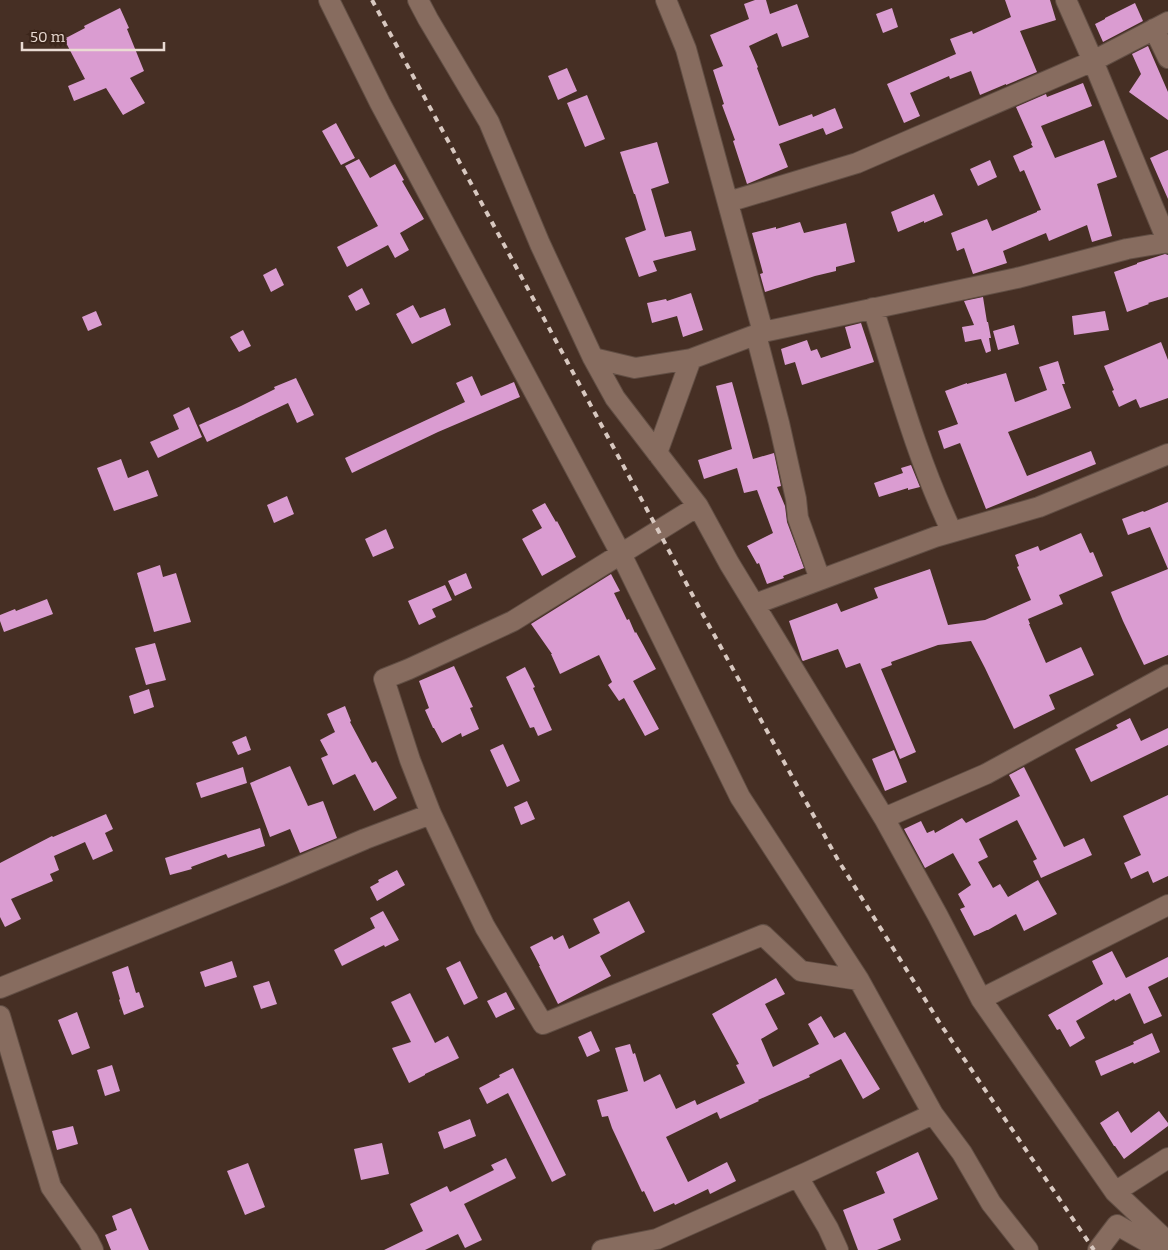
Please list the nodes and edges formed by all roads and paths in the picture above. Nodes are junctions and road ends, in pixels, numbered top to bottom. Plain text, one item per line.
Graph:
1 (329, 0) edge
2 (418, 0) edge
3 (666, 0) edge
4 (1066, 0) edge
5 (1161, 25) edge
6 (1168, 58) edge
7 (1093, 61) junction
8 (728, 202) junction
9 (1168, 242) edge
10 (873, 308) junction
11 (759, 333) junction
12 (593, 358) junction
13 (691, 359) junction
14 (657, 453) junction
15 (1168, 454) edge
16 (698, 506) junction
17 (952, 532) junction
18 (620, 554) junction
19 (820, 579) junction
20 (755, 604) junction
21 (1168, 675) edge
22 (431, 814) junction
23 (884, 818) junction
24 (1168, 904) edge
25 (859, 980) junction
26 (0, 988) edge
27 (981, 999) junction
28 (0, 1016) edge
29 (933, 1114) junction
30 (1168, 1158) edge
31 (798, 1177) junction
32 (1116, 1192) junction
33 (1168, 1242) edge
34 (93, 1250) edge
35 (602, 1250) edge
36 (838, 1250) edge
37 (1028, 1250) edge
38 (1098, 1250) edge
39 (1168, 1250) edge

1 - 18 street
2 - 12 street
3 - 8 street
4 - 7 street
5 - 6 street
5 - 7 street
7 - 8 street
7 - 9 street
8 - 11 street
9 - 10 street
10 - 11 street
10 - 17 street
11 - 13 street
11 - 19 street
12 - 13 street
12 - 14 street
13 - 14 street
14 - 16 street
15 - 17 street
16 - 18 street
16 - 20 street
17 - 19 street
18 - 22 street
18 - 25 street
19 - 20 street
20 - 23 street
21 - 23 street
22 - 25 street
22 - 26 street
23 - 27 street
24 - 27 street
25 - 29 street
27 - 32 street
28 - 34 street
29 - 31 street
29 - 37 street
30 - 32 street
31 - 35 street
31 - 36 street
32 - 33 street
38 - 39 street

